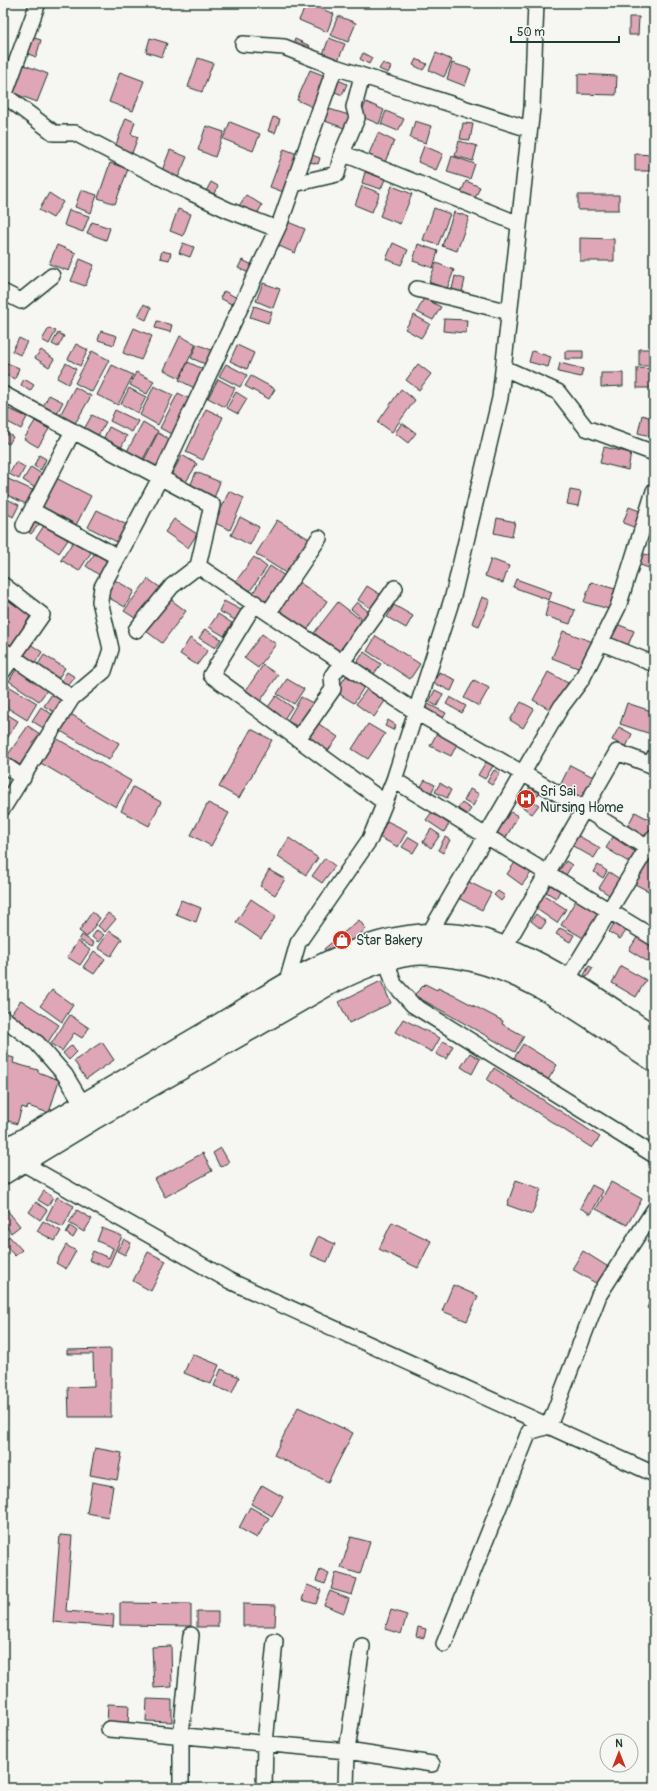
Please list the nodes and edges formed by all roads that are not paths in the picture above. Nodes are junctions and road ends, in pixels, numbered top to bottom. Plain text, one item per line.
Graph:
1 (38, 3) edge
2 (536, 3) edge
3 (243, 44) dead end
4 (335, 67) junction
5 (362, 76) junction
6 (4, 97) edge
7 (529, 129) junction
8 (342, 153) junction
9 (294, 184) junction
10 (519, 224) junction
11 (277, 229) junction
12 (52, 276) dead end
13 (417, 289) dead end
14 (3, 292) edge
15 (510, 312) junction
16 (504, 368) junction
17 (3, 394) edge
18 (73, 431) junction
19 (654, 453) edge
20 (160, 478) junction
21 (654, 491) edge
22 (33, 511) junction
23 (24, 525) dead end
24 (319, 538) dead end
25 (118, 557) junction
26 (198, 566) junction
27 (3, 585) edge
28 (395, 588) dead end
29 (255, 603) junction
30 (269, 612) junction
31 (136, 630) dead end
32 (600, 642) junction
33 (7, 654) edge
34 (342, 662) junction
35 (654, 664) edge
36 (3, 671) edge
37 (72, 698) junction
38 (416, 712) junction
39 (298, 739) junction
40 (654, 757) edge
41 (3, 764) edge
42 (523, 772) junction
43 (23, 778) junction
44 (394, 780) junction
45 (384, 802) junction
46 (3, 808) edge
47 (584, 808) junction
48 (486, 835) junction
49 (652, 845) edge
50 (546, 872) junction
51 (610, 911) junction
52 (429, 934) junction
53 (654, 938) edge
54 (504, 948) junction
55 (386, 959) junction
56 (567, 980) junction
57 (286, 985) junction
58 (3, 1018) edge
59 (654, 1037) edge
60 (198, 1048) junction
61 (654, 1060) edge
62 (88, 1112) junction
63 (654, 1155) edge
64 (7, 1157) edge
65 (654, 1210) edge
66 (549, 1426) junction
67 (654, 1474) edge
68 (190, 1635) dead end
69 (275, 1641) dead end
70 (444, 1644) dead end
71 (362, 1646) dead end
72 (109, 1729) dead end
73 (181, 1736) junction
74 (266, 1743) junction
75 (347, 1751) junction
76 (432, 1764) dead end
77 (181, 1788) edge
78 (264, 1788) edge
79 (346, 1788) edge

1 - 6 street
2 - 7 street
3 - 4 street
4 - 5 street
4 - 9 street
5 - 7 street
5 - 8 street
6 - 11 street
7 - 10 street
8 - 9 street
8 - 10 street
9 - 11 street
10 - 15 street
11 - 20 street
12 - 14 street
13 - 15 street
15 - 16 street
16 - 19 street
16 - 38 street
17 - 18 street
18 - 20 street
18 - 22 street
20 - 25 street
20 - 26 street
21 - 32 street
22 - 23 street
22 - 25 street
24 - 30 street
25 - 37 street
26 - 29 street
26 - 31 street
27 - 33 street
28 - 34 street
29 - 30 street
29 - 39 street
30 - 34 street
32 - 35 street
32 - 42 street
33 - 36 street
33 - 37 street
34 - 38 street
34 - 39 street
37 - 43 street
38 - 42 street
38 - 44 street
39 - 45 street
40 - 47 street
41 - 43 street
42 - 47 street
42 - 48 street
43 - 46 street
44 - 45 street
44 - 48 street
45 - 57 street
47 - 49 street
47 - 50 street
48 - 50 street
48 - 52 street
49 - 51 street
50 - 51 street
50 - 54 street
51 - 53 street
51 - 56 street
52 - 54 highway
52 - 57 highway
54 - 56 highway
55 - 60 highway
55 - 61 highway
55 - 63 street
56 - 59 highway
57 - 60 highway
58 - 62 street
60 - 62 highway
62 - 64 highway
64 - 66 street
65 - 66 street
66 - 67 street
66 - 70 street
68 - 73 street
69 - 74 street
71 - 75 street
72 - 73 street
73 - 74 street
73 - 77 street
74 - 75 street
74 - 78 street
75 - 76 street
75 - 79 street

